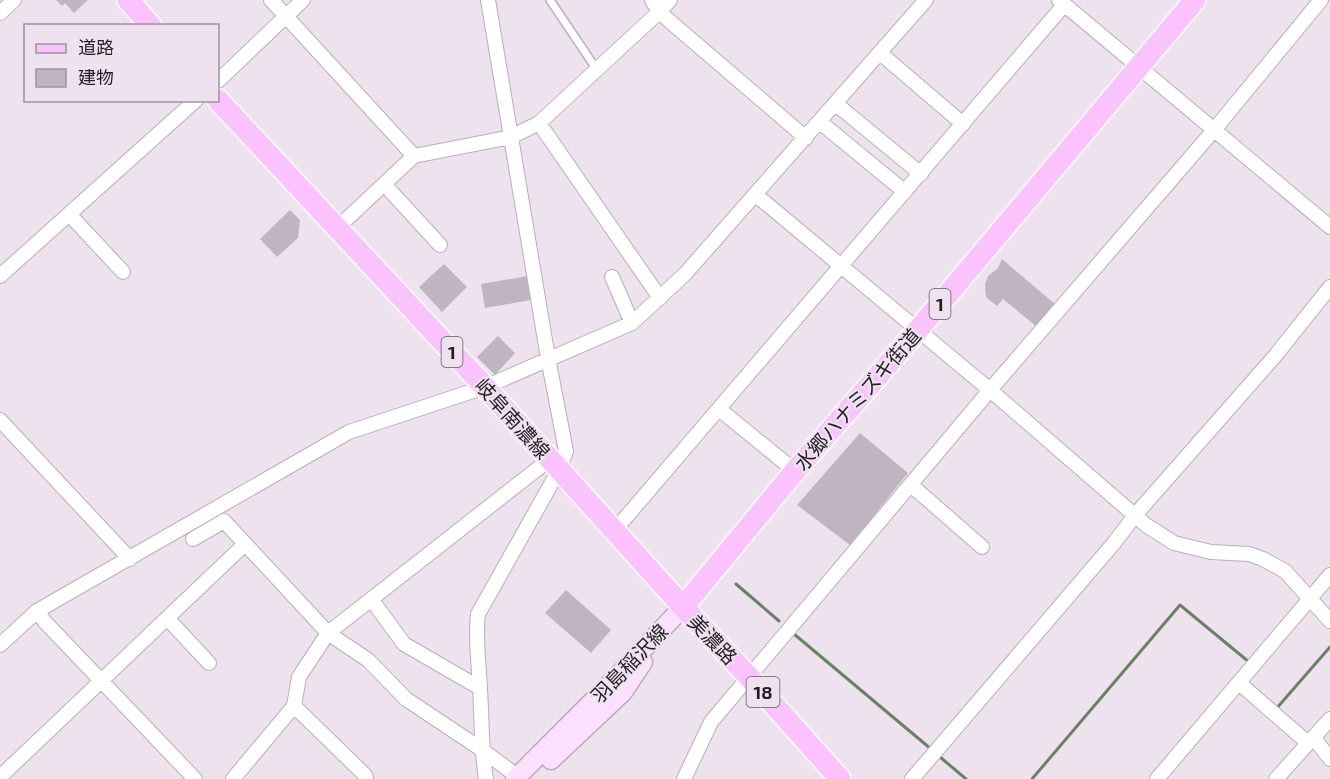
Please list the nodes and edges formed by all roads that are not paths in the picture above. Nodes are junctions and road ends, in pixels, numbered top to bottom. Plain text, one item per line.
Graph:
1 (14, 0) edge
2 (128, 0) edge
3 (271, 0) edge
4 (303, 0) edge
5 (488, 0) edge
6 (550, 0) edge
7 (652, 0) edge
8 (670, 0) edge
9 (926, 0) edge
10 (1195, 0) edge
11 (1321, 0) edge
12 (1061, 2) edge
13 (659, 12) junction
14 (0, 13) edge
15 (286, 16) junction
16 (149, 24) edge
17 (880, 53) junction
18 (1139, 67) junction
19 (597, 70) junction
20 (219, 80) edge
21 (219, 101) edge
22 (194, 102) edge
23 (836, 104) junction
24 (820, 122) junction
25 (539, 123) junction
26 (963, 124) junction
27 (1214, 130) junction
28 (511, 137) junction
29 (806, 138) junction
30 (414, 156) junction
31 (921, 174) junction
32 (384, 184) junction
33 (905, 192) junction
34 (756, 195) junction
35 (69, 214) junction
36 (1330, 227) edge
37 (336, 229) junction
38 (440, 245) dead end
39 (841, 267) junction
40 (123, 272) dead end
41 (0, 276) edge
42 (612, 277) dead end
43 (1330, 287) edge
44 (660, 298) junction
45 (632, 323) junction
46 (917, 331) junction
47 (548, 358) junction
48 (485, 387) junction
49 (990, 390) junction
50 (719, 410) junction
51 (0, 420) edge
52 (555, 464) junction
53 (795, 471) junction
54 (911, 485) junction
55 (1136, 514) junction
56 (615, 530) junction
57 (193, 539) dead end
58 (244, 545) junction
59 (982, 547) dead end
60 (129, 559) junction
61 (1330, 574) edge
62 (1310, 598) junction
63 (371, 599) junction
64 (683, 607) junction
65 (37, 611) junction
66 (167, 618) junction
67 (1330, 621) edge
68 (328, 633) junction
69 (0, 645) edge
70 (209, 663) dead end
71 (749, 676) junction
72 (102, 680) junction
73 (1239, 683) junction
74 (480, 688) junction
75 (294, 706) junction
76 (1330, 719) edge
77 (1311, 740) junction
78 (482, 749) junction
79 (1330, 759) edge
80 (0, 777) edge
81 (525, 778) edge
82 (195, 779) edge
83 (233, 779) edge
84 (366, 779) edge
85 (486, 779) edge
86 (684, 779) edge
87 (840, 779) edge
88 (912, 779) edge
89 (1156, 779) edge
90 (1276, 779) edge

1 - 14 street
2 - 16 main road
3 - 15 street
4 - 15 street
5 - 28 street
6 - 19 lane
7 - 13 street
8 - 13 street
9 - 17 street
10 - 18 main road, 水郷ハナミズキ街道 / 1
11 - 27 street
12 - 18 street
12 - 26 street
13 - 19 street
13 - 29 street
15 - 20 street
15 - 30 street
17 - 23 street
17 - 26 street
18 - 27 street
18 - 46 main road, 水郷ハナミズキ街道 / 1
19 - 25 street
21 - 37 main road, 岐阜南濃線 / 1
22 - 35 street
23 - 24 street
23 - 31 street
24 - 29 street
24 - 33 street
25 - 28 street
25 - 44 street
26 - 31 street
27 - 36 street
27 - 49 street
28 - 30 street
28 - 47 street
29 - 34 street
30 - 32 street
31 - 33 street
32 - 37 street
32 - 38 street
33 - 39 street
34 - 39 street
34 - 44 street
35 - 40 street
35 - 41 street
37 - 48 main road, 岐阜南濃線 / 1
39 - 46 street
39 - 50 street
42 - 45 street
43 - 55 street
44 - 45 street
45 - 47 street
46 - 49 street
46 - 53 main road, 水郷ハナミズキ街道 / 1
47 - 48 street
47 - 52 street
48 - 52 main road, 岐阜南濃線 / 1
48 - 60 street
49 - 54 street
49 - 55 street
50 - 53 street
50 - 56 street
51 - 60 street
52 - 56 main road, 岐阜南濃線 / 1
52 - 63 street
52 - 74 street
53 - 64 main road, 水郷ハナミズキ街道 / 1
54 - 59 street
54 - 71 street
55 - 62 street
55 - 88 street
56 - 64 main road, 岐阜南濃線 / 1
57 - 58 street
58 - 66 street
58 - 68 street
60 - 65 street
61 - 62 street
62 - 67 street
62 - 73 street
63 - 68 street
63 - 74 street
64 - 71 main road, 美濃路 / 18
64 - 81 main road, 羽島稲沢線
65 - 69 street
65 - 72 street
66 - 70 street
66 - 72 street
68 - 75 street
68 - 78 street
71 - 86 street
71 - 87 main road, 美濃路 / 18
72 - 80 street
72 - 82 street
73 - 77 street
73 - 89 street
74 - 78 street
75 - 83 street
75 - 84 street
76 - 77 street
77 - 79 street
77 - 90 street
78 - 81 street
78 - 85 street

